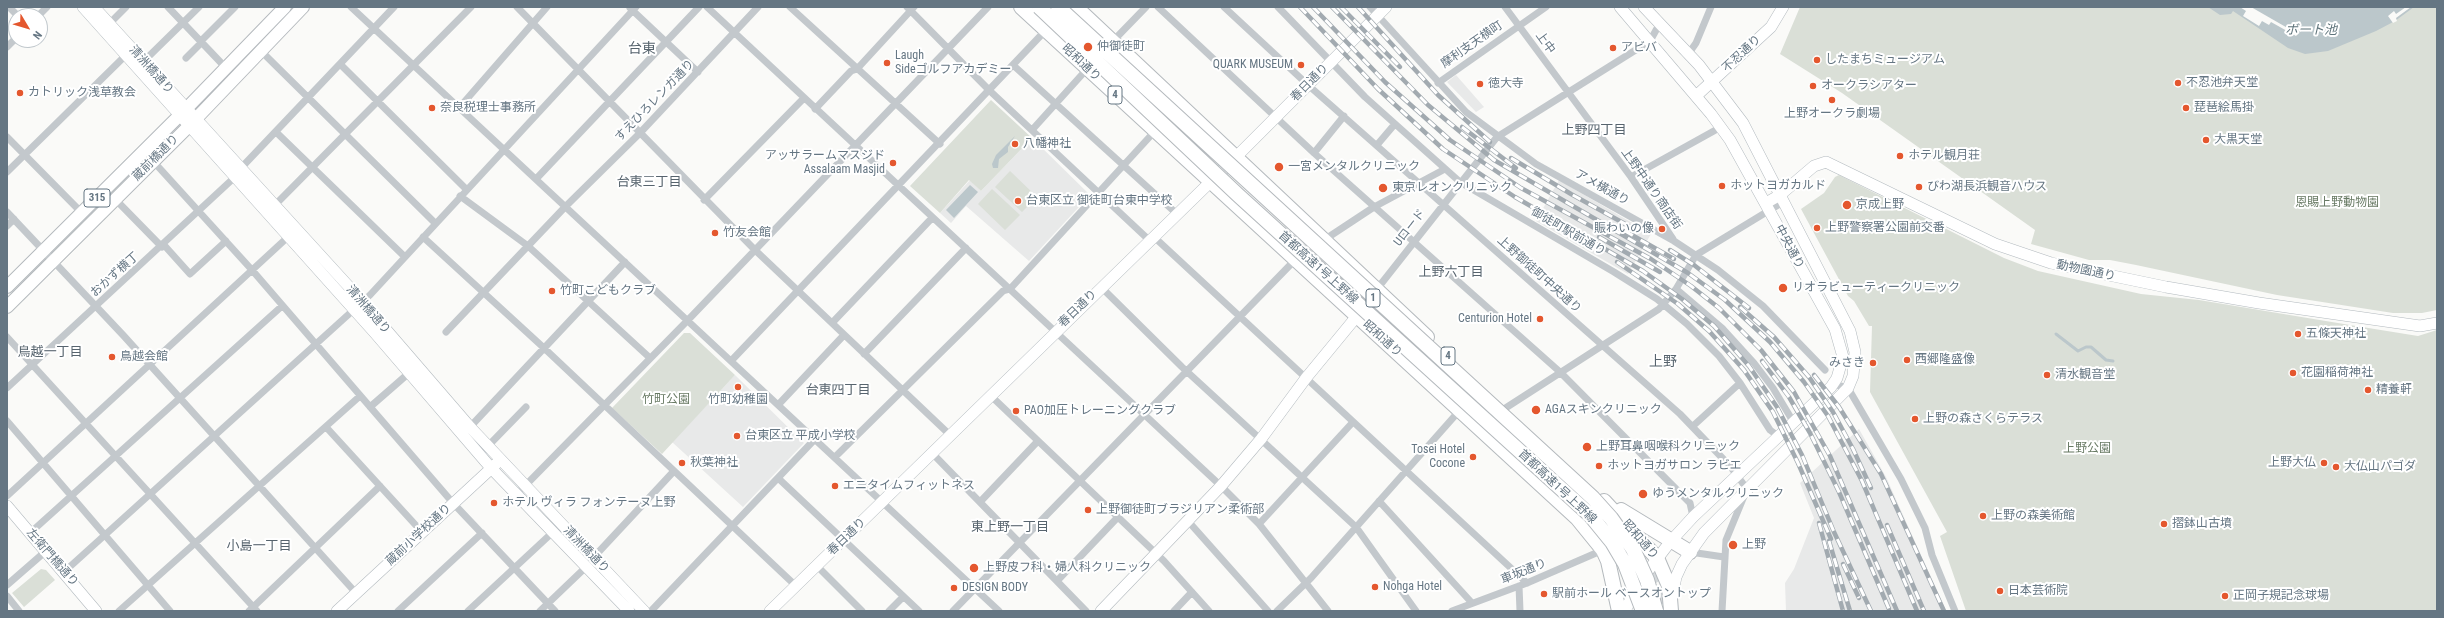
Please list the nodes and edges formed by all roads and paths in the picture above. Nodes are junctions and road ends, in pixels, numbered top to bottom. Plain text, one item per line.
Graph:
1 (83, 7) edge
2 (94, 7) edge
3 (126, 7) edge
4 (168, 7) edge
5 (199, 7) edge
6 (235, 7) edge
7 (303, 7) edge
8 (394, 7) edge
9 (471, 7) edge
10 (517, 7) edge
11 (547, 7) edge
12 (699, 7) edge
13 (707, 7) edge
14 (758, 7) edge
15 (790, 7) edge
16 (988, 7) edge
17 (1021, 7) edge
18 (1039, 7) edge
19 (1058, 7) edge
20 (1076, 7) edge
21 (1146, 7) edge
22 (1158, 7) edge
23 (1224, 7) edge
24 (1278, 7) edge
25 (1386, 7) edge
26 (1505, 7) edge
27 (1546, 7) edge
28 (1620, 7) edge
29 (1644, 7) edge
30 (1711, 7) edge
31 (1783, 7) edge
32 (282, 8) edge
33 (353, 8) edge
34 (632, 8) edge
35 (911, 8) edge
36 (1374, 11) edge
37 (183, 23) junction
38 (532, 23) junction
39 (1660, 23) junction
40 (109, 24) junction
41 (1519, 25) junction
42 (374, 28) junction
43 (1046, 30) junction
44 (734, 33) junction
45 (1112, 41) junction
46 (1650, 41) junction
47 (201, 42) junction
48 (666, 42) junction
49 (948, 50) junction
50 (261, 51) junction
51 (1688, 53) junction
52 (126, 56) junction
53 (186, 58) dead end
54 (143, 62) junction
55 (1331, 62) junction
56 (340, 64) junction
57 (1014, 65) junction
58 (414, 66) junction
59 (226, 68) junction
60 (857, 69) junction
61 (1087, 69) junction
62 (578, 70) junction
63 (698, 72) junction
64 (1713, 81) junction
65 (1438, 83) junction
66 (1308, 85) junction
67 (990, 91) junction
68 (1568, 92) junction
69 (1696, 96) junction
70 (308, 98) junction
71 (804, 98) junction
72 (1138, 100) junction
73 (378, 101) junction
74 (609, 102) junction
75 (895, 104) junction
76 (1055, 104) junction
77 (459, 108) junction
78 (816, 109) junction
79 (183, 112) junction
80 (1344, 116) junction
81 (1275, 117) junction
82 (192, 122) junction
83 (1394, 125) junction
84 (1721, 127) junction
85 (1032, 130) junction
86 (1155, 131) junction
87 (276, 132) junction
88 (345, 134) junction
89 (640, 134) junction
90 (7, 137) edge
91 (1497, 137) junction
92 (940, 144) junction
93 (1376, 145) junction
94 (854, 146) junction
95 (503, 149) junction
96 (1314, 153) junction
97 (25, 155) junction
98 (1236, 157) junction
99 (153, 161) junction
100 (313, 167) junction
101 (1123, 167) junction
102 (1445, 169) junction
103 (7, 172) edge
104 (239, 172) junction
105 (1631, 177) junction
106 (536, 179) junction
107 (1209, 182) junction
108 (1419, 182) junction
109 (1460, 182) junction
110 (899, 187) junction
111 (466, 189) junction
112 (1098, 193) junction
113 (460, 196) junction
114 (1781, 198) junction
115 (115, 199) junction
116 (704, 200) junction
117 (1443, 204) junction
118 (275, 205) junction
119 (1768, 206) junction
120 (565, 207) junction
121 (1374, 207) junction
122 (200, 211) junction
123 (7, 212) edge
124 (82, 213) junction
125 (1177, 214) junction
126 (932, 218) junction
127 (14, 219) junction
128 (435, 223) junction
129 (7, 226) edge
130 (1304, 234) junction
131 (289, 236) junction
132 (423, 237) junction
133 (1151, 238) junction
134 (1324, 240) junction
135 (226, 241) junction
136 (1674, 241) junction
137 (1413, 242) junction
138 (163, 246) junction
139 (528, 246) junction
140 (966, 248) junction
141 (45, 250) junction
142 (755, 250) junction
143 (1696, 255) junction
144 (405, 257) junction
145 (1295, 260) junction
146 (54, 261) junction
147 (625, 262) junction
148 (252, 270) junction
149 (7, 287) edge
150 (1101, 287) junction
151 (1010, 289) junction
152 (1377, 289) junction
153 (1676, 289) junction
154 (798, 291) junction
155 (484, 293) junction
156 (588, 301) junction
157 (1663, 304) junction
158 (7, 306) edge
159 (96, 306) junction
160 (282, 306) junction
161 (358, 306) junction
162 (1356, 316) junction
163 (1240, 317) junction
164 (688, 320) junction
165 (832, 323) junction
166 (2437, 323) edge
167 (1055, 331) junction
168 (446, 332) dead end
169 (844, 334) junction
170 (7, 337) edge
171 (315, 344) junction
172 (1603, 346) junction
173 (544, 348) junction
174 (1397, 353) junction
175 (864, 354) junction
176 (650, 358) junction
177 (731, 361) junction
178 (150, 364) junction
179 (32, 365) junction
180 (1825, 370) dead end
181 (1187, 371) junction
182 (1560, 372) junction
183 (409, 373) junction
184 (1306, 378) junction
185 (1740, 383) junction
186 (1833, 384) junction
187 (7, 388) edge
188 (1848, 388) junction
189 (902, 390) junction
190 (990, 395) junction
191 (360, 396) junction
192 (180, 398) junction
193 (604, 405) junction
194 (778, 405) junction
195 (526, 407) dead end
196 (370, 408) junction
197 (1504, 409) junction
198 (1460, 410) junction
199 (1144, 415) junction
200 (7, 421) edge
201 (1353, 422) junction
202 (86, 423) junction
203 (1794, 423) junction
204 (1693, 426) junction
205 (326, 427) junction
206 (470, 427) junction
207 (950, 435) junction
208 (1778, 436) junction
209 (213, 437) junction
210 (815, 439) junction
211 (1261, 439) junction
212 (1037, 442) junction
213 (488, 446) junction
214 (932, 453) junction
215 (116, 456) junction
216 (835, 457) junction
217 (500, 460) junction
218 (43, 463) junction
219 (491, 468) junction
220 (1406, 471) junction
221 (674, 472) junction
222 (1737, 475) junction
223 (1303, 477) junction
224 (778, 478) junction
225 (1558, 478) dead end
226 (1080, 483) junction
227 (259, 486) junction
228 (380, 486) junction
229 (525, 486) junction
230 (1221, 486) junction
231 (1747, 489) junction
232 (150, 494) junction
233 (1597, 494) junction
234 (516, 495) junction
235 (7, 496) edge
236 (71, 496) junction
237 (1379, 501) junction
238 (883, 502) junction
239 (980, 502) junction
240 (454, 503) junction
241 (7, 506) edge
242 (1692, 517) junction
243 (1116, 518) junction
244 (1188, 521) junction
245 (1259, 524) junction
246 (732, 526) junction
247 (1356, 527) junction
248 (422, 532) junction
249 (553, 532) junction
250 (30, 533) junction
251 (482, 533) junction
252 (105, 535) junction
253 (843, 541) junction
254 (1670, 542) junction
255 (195, 543) junction
256 (1020, 544) junction
257 (315, 548) junction
258 (1603, 550) junction
259 (46, 551) junction
260 (1690, 552) junction
261 (1156, 556) junction
262 (1724, 557) junction
263 (593, 558) junction
264 (1657, 558) junction
265 (817, 566) junction
266 (586, 567) junction
267 (514, 568) junction
268 (64, 572) junction
269 (1057, 581) junction
270 (1307, 583) junction
271 (1527, 583) junction
272 (7, 585) edge
273 (148, 585) junction
274 (796, 586) junction
275 (1519, 586) junction
276 (975, 588) junction
277 (1192, 592) junction
278 (356, 593) junction
279 (7, 596) edge
280 (903, 597) junction
281 (548, 603) junction
282 (1472, 603) junction
283 (1105, 609) edge
284 (1671, 609) edge
285 (253, 610) edge
286 (19, 611) edge
287 (96, 611) edge
288 (119, 611) edge
289 (170, 611) edge
290 (337, 611) edge
291 (398, 611) edge
292 (468, 611) edge
293 (540, 611) edge
294 (555, 611) edge
295 (629, 611) edge
296 (644, 611) edge
297 (651, 611) edge
298 (770, 611) edge
299 (862, 611) edge
300 (889, 611) edge
301 (919, 611) edge
302 (953, 611) edge
303 (999, 611) edge
304 (1086, 611) edge
305 (1174, 611) edge
306 (1209, 611) edge
307 (1268, 611) edge
308 (1277, 611) edge
309 (1328, 611) edge
310 (1416, 611) edge
311 (1452, 611) edge
312 (1520, 611) edge
313 (1619, 611) edge
314 (1625, 611) edge
315 (1643, 611) edge
316 (1656, 611) edge
317 (1722, 611) edge
318 (1955, 611) edge

1 - 52 street, 清洲橋通り
2 - 40 street, 清洲橋通り
3 - 40 street
4 - 37 street
5 - 37 street
6 - 47 street
7 - 50 main road, 蔵前橋通り / 315
8 - 42 street, おかず横丁
9 - 58 street
10 - 38 street
11 - 38 street
12 - 48 street
13 - 44 street
14 - 44 street, すえひろレンガ通り
15 - 60 street
16 - 49 street
17 - 43 highway, 昭和通り / 4
18 - 72 highway, 首都高速1号上野線 / 1, bridge
19 - 130 highway, 首都高速1号上野線 / 1, bridge
20 - 45 highway, 昭和通り / 4
21 - 45 street
22 - 81 street
23 - 66 street, 上野御徒町中央通り
24 - 55 street, 御徒町駅前通り
25 - 36 street, 春日通り
26 - 41 street, 上中
27 - 41 street, 摩利支天横町
28 - 46 street, 中央通り
29 - 39 street, 中央通り
30 - 51 street
31 - 64 street, 不忍通り
32 - 59 main road, 蔵前橋通り / 315
33 - 42 street
34 - 48 street
34 - 62 street
35 - 49 street
35 - 60 street
36 - 55 street, 春日通り
36 - 65 street, アメ横通り
37 - 47 street
37 - 54 street
38 - 62 street
38 - 77 street
39 - 46 street
39 - 51 street, 中央通り
40 - 54 street, 清洲橋通り
41 - 65 street, 摩利支天横町
41 - 68 street, 上中
42 - 56 street, おかず横丁
42 - 58 street
43 - 57 street
43 - 61 highway, 昭和通り / 4
44 - 63 street, すえひろレンガ通り
44 - 71 street
45 - 98 highway, 昭和通り / 4
46 - 68 street, Uロード
46 - 69 street, 中央通り
47 - 53 street
47 - 59 street
48 - 63 street
48 - 74 street
49 - 67 street
49 - 75 street
50 - 70 street
50 - 82 main road, 蔵前橋通り / 315
51 - 64 street, 中央通り
52 - 79 street, 清洲橋通り
52 - 97 street
54 - 79 street, 清洲橋通り
55 - 66 street, 春日通り
55 - 83 street, 御徒町駅前通り
56 - 70 street, おかず横丁
56 - 73 street
57 - 67 street
57 - 76 street
58 - 73 street
58 - 77 street
59 - 79 main road, 蔵前橋通り / 315
60 - 75 street
60 - 78 street
61 - 76 street
61 - 86 highway, 昭和通り / 4
62 - 74 street
62 - 95 street
63 - 89 street, すえひろレンガ通り
64 - 69 street, 不忍通り
64 - 114 street, 中央通り
65 - 91 street, アメ横通り
66 - 80 street, 上野御徒町中央通り
66 - 81 street, 春日通り
67 - 85 street
67 - 92 street
68 - 91 street, Uロード
68 - 105 street, 上野中通り商店街
69 - 84 street, 中央通り
70 - 87 street, おかず横丁
70 - 88 street
71 - 78 street
71 - 116 street
72 - 174 highway, bridge
72 - 315 highway, 首都高速1号上野線 / 1, bridge
73 - 88 street
73 - 111 street
74 - 89 street
74 - 106 street
75 - 92 street
75 - 94 street
76 - 85 street
76 - 101 street
77 - 95 street
78 - 94 street
79 - 82 street, 清洲橋通り
79 - 124 main road, 蔵前橋通り / 315
80 - 93 street, 上野御徒町中央通り
80 - 96 street
81 - 96 street
81 - 98 street, 春日通り
82 - 99 main road, 蔵前橋通り / 315
82 - 104 street, 清洲橋通り
83 - 93 street
83 - 102 street, 御徒町駅前通り
84 - 105 street
84 - 119 street, 中央通り
85 - 112 street
86 - 101 street
86 - 107 highway, 昭和通り / 4
87 - 100 street
87 - 104 street, おかず横丁
88 - 100 street
88 - 128 street
89 - 116 street
89 - 120 street, すえひろレンガ通り
90 - 97 street
91 - 109 street, Uロード
91 - 136 street, アメ横通り
92 - 110 street
93 - 108 street, 上野御徒町中央通り
94 - 110 street
94 - 142 street
95 - 106 street
95 - 111 street
96 - 121 street
97 - 103 street
97 - 124 street
98 - 107 street, 春日通り
98 - 134 highway, 昭和通り / 4
99 - 115 main road, 蔵前橋通り / 315
99 - 122 street
100 - 118 street
100 - 144 street
101 - 112 street
101 - 125 street
102 - 108 street
102 - 109 street, 御徒町駅前通り
104 - 118 street, 清洲橋通り
104 - 122 street, おかず横丁
104 - 131 street, 清洲橋通り
105 - 136 street, 上野中通り商店街
106 - 120 street
107 - 125 street, 春日通り
107 - 145 highway, 昭和通り / 4
108 - 117 street, 上野御徒町中央通り
108 - 121 street
109 - 117 street, Uロード
109 - 157 street, 御徒町駅前通り
110 - 126 street
110 - 154 street
111 - 113 street
112 - 133 street
112 - 151 street
113 - 128 street
113 - 139 street
114 - 119 street, 動物園通り
114 - 166 street, 動物園通り
114 - 188 street, 中央通り
115 - 138 street
115 - 146 main road, 蔵前橋通り / 315
116 - 142 street
117 - 137 street, Uロード
117 - 172 street, 上野御徒町中央通り
118 - 161 street, 清洲橋通り
119 - 143 street
119 - 186 street, 中央通り
120 - 139 street, すえひろレンガ通り
120 - 147 street
121 - 134 street
121 - 137 street
122 - 135 street
122 - 138 street, おかず横丁
123 - 127 street
124 - 141 main road, 蔵前橋通り / 315
125 - 133 street, 春日通り
126 - 140 street
126 - 165 street
127 - 129 street
127 - 141 street
128 - 132 street
130 - 225 highway, bridge
130 - 316 highway, 首都高速1号上野線 / 1, bridge
131 - 148 street
131 - 161 street, 清洲橋通り
132 - 144 street
132 - 155 street
133 - 150 street, 春日通り
133 - 163 street
134 - 152 highway, 昭和通り / 4
135 - 138 street
135 - 148 street
136 - 143 street, アメ横通り
137 - 152 street, Uロード
137 - 182 street
138 - 159 street, おかず横丁
139 - 155 street, すえひろレンガ通り
139 - 156 street
140 - 151 street
140 - 175 street
141 - 146 street
141 - 149 main road, 蔵前橋通り / 315
142 - 154 street
142 - 164 street
143 - 153 street
143 - 180 street, アメ横通り
144 - 161 street
145 - 162 highway, 昭和通り / 4
145 - 163 street
146 - 158 main road, 蔵前橋通り / 315
146 - 159 street
147 - 156 street
147 - 164 street
148 - 160 street
148 - 178 street
150 - 167 street, 春日通り
150 - 181 street
151 - 167 street
151 - 189 street
152 - 197 highway, 昭和通り / 4
153 - 157 street
153 - 203 street
154 - 165 street
154 - 177 street
155 - 168 street, すえひろレンガ通り
155 - 173 street
156 - 173 street
156 - 176 street
157 - 172 street
157 - 185 street, 御徒町駅前通り
159 - 178 street
159 - 179 street, おかず横丁
160 - 171 street
160 - 192 street
161 - 171 street
161 - 183 street, 清洲橋通り
161 - 206 street, 清洲橋通り
162 - 174 highway, 昭和通り / 4
162 - 184 street
163 - 181 street
163 - 184 street
164 - 176 street
164 - 177 street
165 - 169 street
167 - 190 street, 春日通り
167 - 199 street
169 - 175 street
169 - 194 street
170 - 179 street
171 - 191 street
171 - 209 street
172 - 182 street
172 - 204 street, 上野御徒町中央通り
173 - 193 street
173 - 206 street
174 - 198 highway, 昭和通り / 4
175 - 189 street
176 - 193 street
177 - 194 street
178 - 192 street
178 - 202 street
179 - 187 street, おかず横丁
179 - 202 street
181 - 199 street
181 - 211 street
182 - 197 street
182 - 242 street
183 - 196 street
183 - 219 street, 清洲橋通り
184 - 201 street
184 - 211 street
185 - 204 street
185 - 208 street, 御徒町駅前通り
186 - 188 street
186 - 203 street, 中央通り
188 - 231 street, 中央通り
188 - 318 street
189 - 207 street
189 - 216 street
190 - 207 street, 春日通り
190 - 212 street
191 - 196 street
191 - 205 street
192 - 209 street
192 - 215 street
193 - 221 street
193 - 229 street
194 - 210 street
195 - 213 street
196 - 240 street
197 - 233 highway, 昭和通り / 4
198 - 220 street
198 - 258 highway, 昭和通り / 4
199 - 226 street
199 - 230 street
200 - 218 street
201 - 220 street
201 - 223 street
202 - 215 street
202 - 218 street
203 - 208 street, 中央通り
204 - 222 street, 上野御徒町中央通り
205 - 227 street
205 - 228 street
206 - 213 street, 清洲橋通り
207 - 214 street, 春日通り
208 - 222 street, 中央通り
209 - 227 street
209 - 232 street
210 - 216 street
210 - 224 street
211 - 223 street
211 - 230 street
212 - 226 street
212 - 239 street
213 - 217 street, 清洲橋通り
214 - 238 street, 春日通り
214 - 239 street
215 - 232 street
215 - 236 street
216 - 238 street
217 - 219 street, 蔵前小学校通り
217 - 229 street, 清洲橋通り
218 - 235 street
218 - 236 street
219 - 234 street, 清洲橋通り
219 - 240 street, 蔵前小学校通り
220 - 237 street
220 - 271 street
221 - 246 street
221 - 263 street
222 - 231 street, 上野御徒町中央通り
222 - 242 street, 中央通り
223 - 245 street
223 - 247 street
224 - 246 street
224 - 253 street
226 - 243 street
226 - 256 street
227 - 255 street
227 - 257 street
228 - 248 street
228 - 257 street
229 - 234 street
229 - 263 street, 清洲橋通り
230 - 244 street
230 - 245 street
231 - 260 street, 中央通り
231 - 262 street
232 - 252 street
232 - 255 street
233 - 254 highway
233 - 264 highway, 昭和通り / 4
234 - 249 street, 清洲橋通り
236 - 250 street
236 - 252 street
237 - 247 street
237 - 282 street
238 - 253 street, 春日通り
238 - 276 street
239 - 256 street
240 - 248 street, 蔵前小学校通り
240 - 251 street
241 - 250 street, 左衛門橋通り
242 - 254 street, 中央通り
243 - 261 street
243 - 269 street
244 - 261 street
244 - 307 street
245 - 270 street
246 - 274 street
246 - 297 street
247 - 270 street
247 - 310 street
248 - 278 street, 蔵前小学校通り
249 - 266 street, 清洲橋通り
249 - 267 street
250 - 259 street, 左衛門橋通り
251 - 267 street
251 - 291 street
252 - 268 street
252 - 273 street
253 - 265 street, 春日通り
253 - 280 street
254 - 260 highway
254 - 264 street, 中央通り
255 - 273 street
255 - 285 street
256 - 269 street
256 - 276 street
257 - 278 street
257 - 285 street
258 - 271 street, 車坂通り
258 - 313 highway, 昭和通り / 4
259 - 268 street, 左衛門橋通り
259 - 272 street
260 - 262 street
260 - 284 street, 中央通り
261 - 277 street
261 - 283 street
262 - 317 street
263 - 296 street, 清洲橋通り
264 - 284 highway, 昭和通り / 4
264 - 314 street, 中央通り
265 - 274 street, 春日通り
265 - 299 street
266 - 281 street
266 - 295 street, 清洲橋通り
267 - 281 street
267 - 292 street
268 - 287 street, 左衛門橋通り
269 - 304 street
270 - 308 street
270 - 309 street
271 - 275 street, 車坂通り
273 - 288 street
273 - 289 street
274 - 298 street, 春日通り
275 - 282 street, 車坂通り
275 - 312 street
276 - 302 street
276 - 303 street
277 - 305 street
277 - 306 street
278 - 290 street, 蔵前小学校通り
279 - 286 street
280 - 300 street
280 - 301 street
281 - 293 street
281 - 294 street
282 - 311 street, 車坂通り

